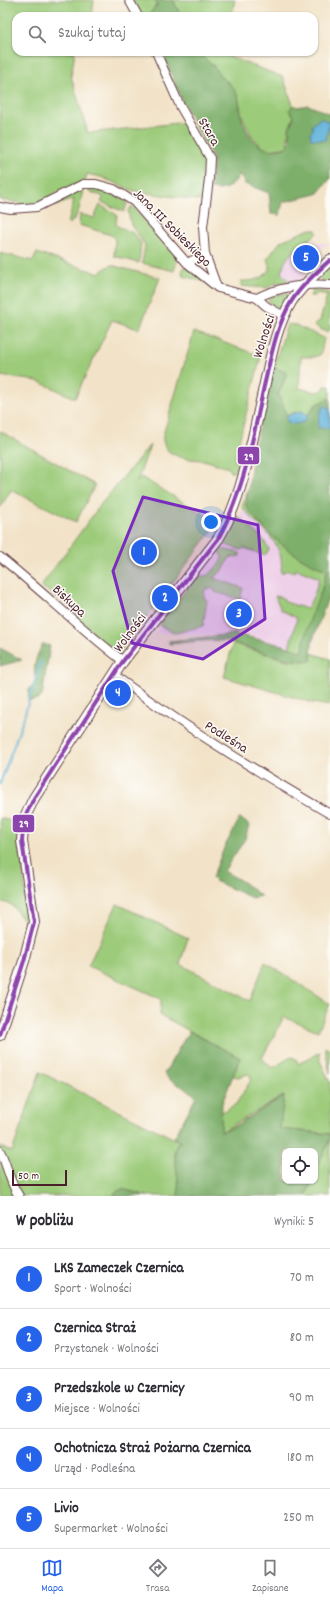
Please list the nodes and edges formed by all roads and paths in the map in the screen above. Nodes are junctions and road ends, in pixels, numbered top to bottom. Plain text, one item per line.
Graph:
1 (129, 0) edge
2 (136, 12) edge
3 (158, 56) edge
4 (0, 207) edge
5 (205, 254) junction
6 (330, 260) edge
7 (187, 263) junction
8 (330, 285) edge
9 (304, 286) junction
10 (218, 288) junction
11 (258, 298) junction
12 (284, 316) junction
13 (0, 557) edge
14 (124, 662) junction
15 (114, 675) junction
16 (330, 814) edge
17 (0, 1035) edge
18 (0, 1151) edge
19 (19, 1196) edge

1 - 2 street
3 - 5 street, Stara
4 - 7 street, Jana III Sobieskiego
5 - 7 street
5 - 10 street, Stara
6 - 9 street, Wolności
7 - 10 street, Jana III Sobieskiego
8 - 9 street
9 - 11 street
9 - 12 street, Wolności
10 - 11 street, Jana III Sobieskiego
11 - 12 street
12 - 14 street, Wolności
13 - 14 street, Biskupa
14 - 15 street, Wolności
15 - 16 street, Podleśna
15 - 17 street, Wolności
18 - 19 street

